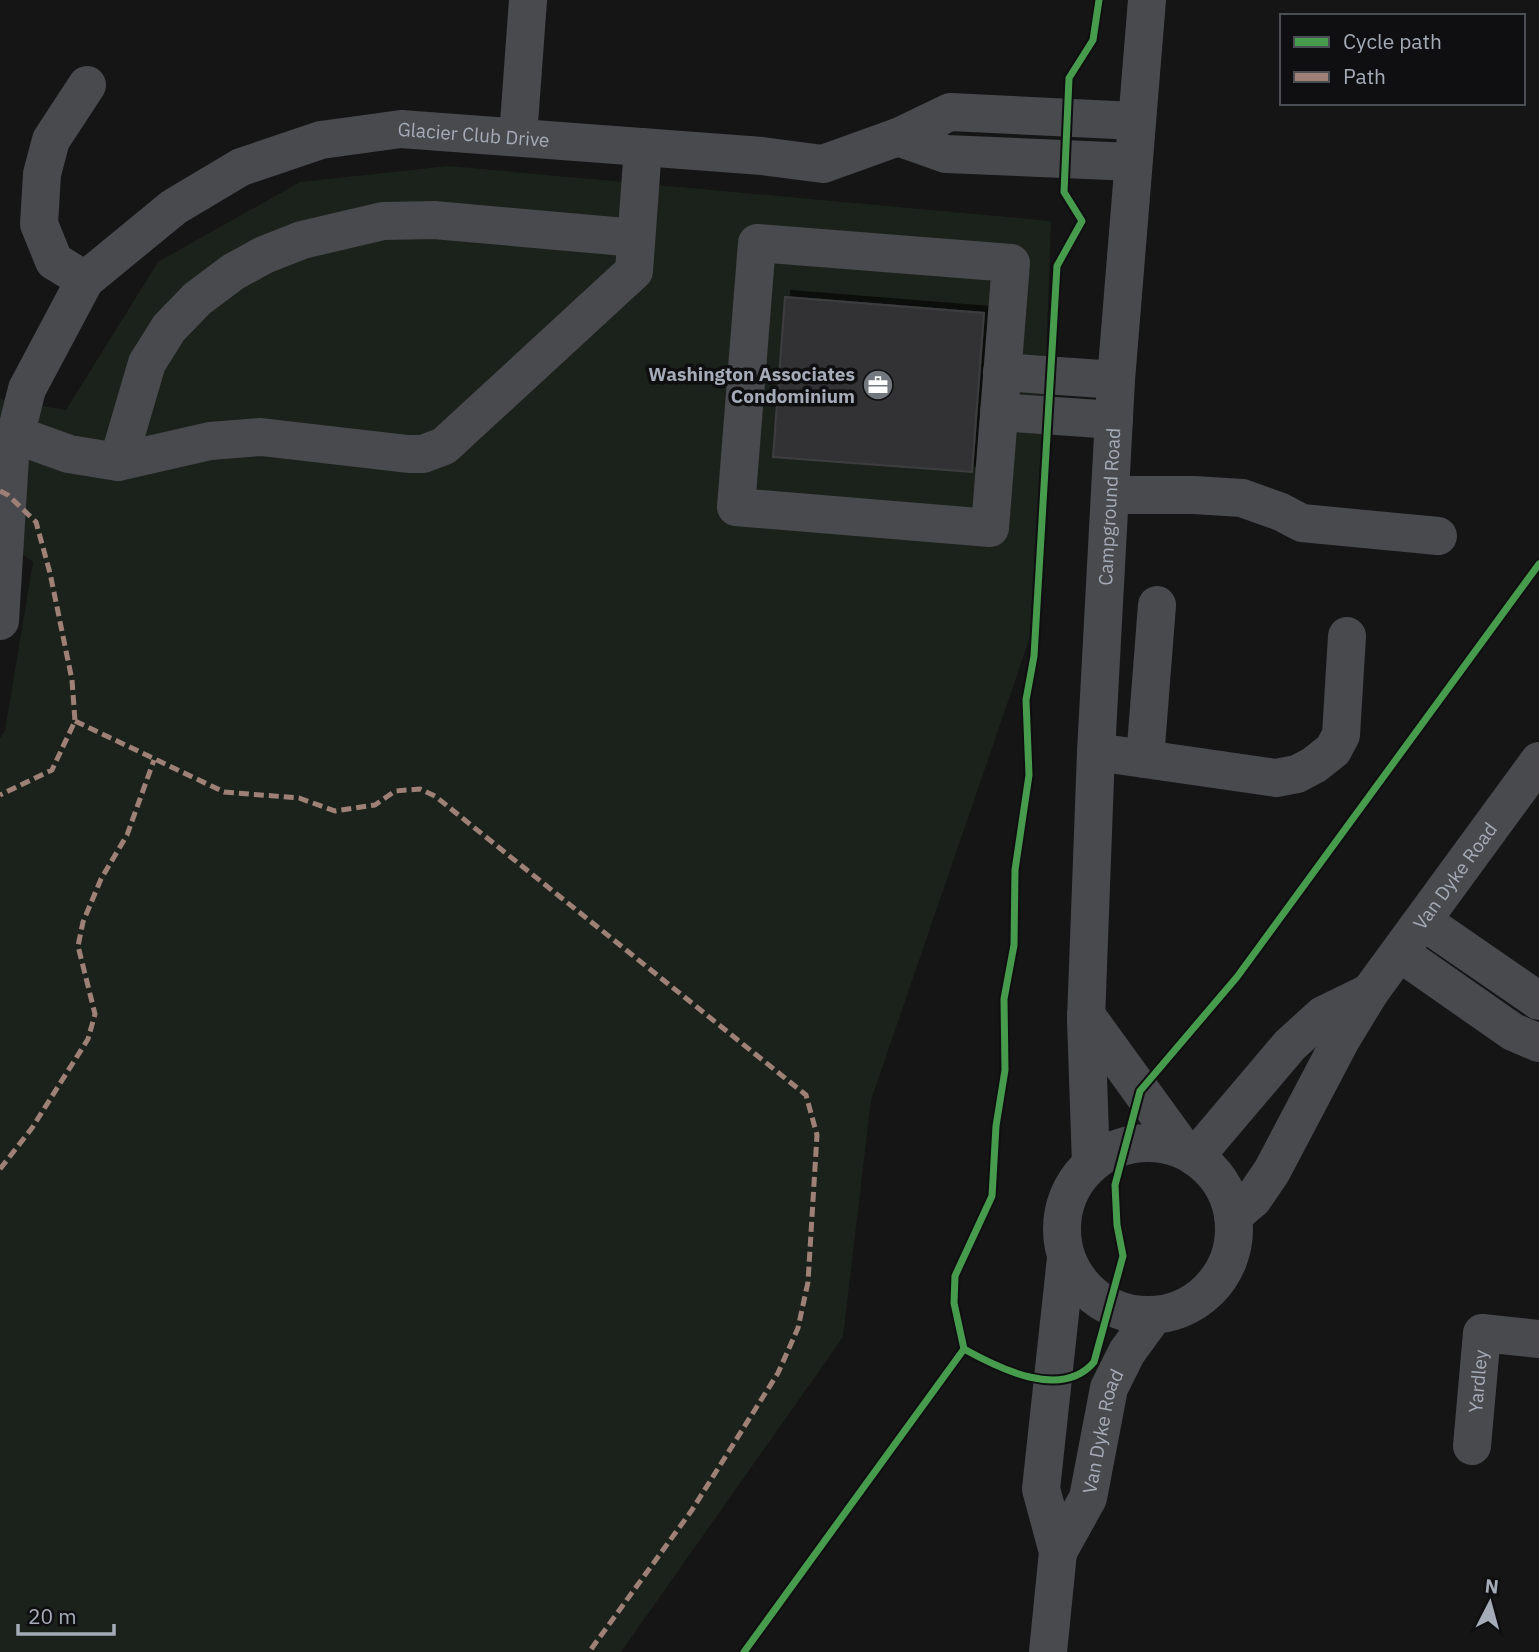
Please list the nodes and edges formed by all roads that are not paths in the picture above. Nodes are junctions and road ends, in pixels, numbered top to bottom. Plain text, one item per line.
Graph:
1 (528, 0) edge
2 (1147, 0) edge
3 (87, 85) dead end
4 (1029, 116) junction
5 (1136, 121) junction
6 (518, 137) junction
7 (898, 137) junction
8 (643, 147) junction
9 (1026, 157) junction
10 (1133, 162) junction
11 (636, 238) junction
12 (85, 280) junction
13 (1002, 372) junction
14 (1116, 380) junction
15 (999, 412) junction
16 (1114, 421) junction
17 (16, 435) junction
18 (118, 461) junction
19 (1110, 495) junction
20 (1438, 536) dead end
21 (1157, 605) dead end
22 (0, 621) edge
23 (1347, 636) dead end
24 (1096, 752) junction
25 (1145, 759) junction
26 (1539, 761) edge
27 (1423, 921) junction
28 (1400, 953) junction
29 (1370, 992) junction
30 (1539, 1001) edge
31 (1086, 1016) junction
32 (1539, 1043) edge
33 (1189, 1153) junction
34 (1091, 1164) junction
35 (1233, 1216) junction
36 (1066, 1258) junction
37 (1154, 1315) junction
38 (1539, 1339) edge
39 (1472, 1446) dead end
40 (1058, 1552) junction
41 (1048, 1652) edge

1 - 6 street
2 - 5 street, Campground Road
3 - 12 street
4 - 5 street, Glacier Club Drive
4 - 7 street, Glacier Club Drive
4 - 9 street
5 - 10 street, Campground Road
6 - 8 street, Glacier Club Drive
6 - 12 street, Glacier Club Drive
7 - 8 street, Glacier Club Drive
7 - 9 street
8 - 11 street
9 - 10 street
10 - 14 street, Campground Road
11 - 18 street
11 - 18 street
12 - 17 street, Glacier Club Drive
13 - 14 street
13 - 15 street
13 - 15 street
14 - 16 street, Campground Road
15 - 16 street
16 - 19 street, Campground Road
17 - 18 street
17 - 22 street, Glacier Club Drive
19 - 20 street
19 - 24 street, Campground Road
21 - 25 street
23 - 25 street
24 - 25 street
24 - 31 street, Campground Road
26 - 27 street, Van Dyke Road
27 - 28 street, Van Dyke Road
27 - 30 street
28 - 29 street, Van Dyke Road
28 - 32 street
29 - 33 street, Van Dyke Road
29 - 35 street, Van Dyke Road
31 - 33 street
31 - 34 street, Campground Road
33 - 34 street
33 - 35 street
34 - 36 street
35 - 37 street
36 - 37 street
36 - 40 street, Van Dyke Road
37 - 40 street, Van Dyke Road
38 - 39 street, Yardley
40 - 41 street, Van Dyke Road

